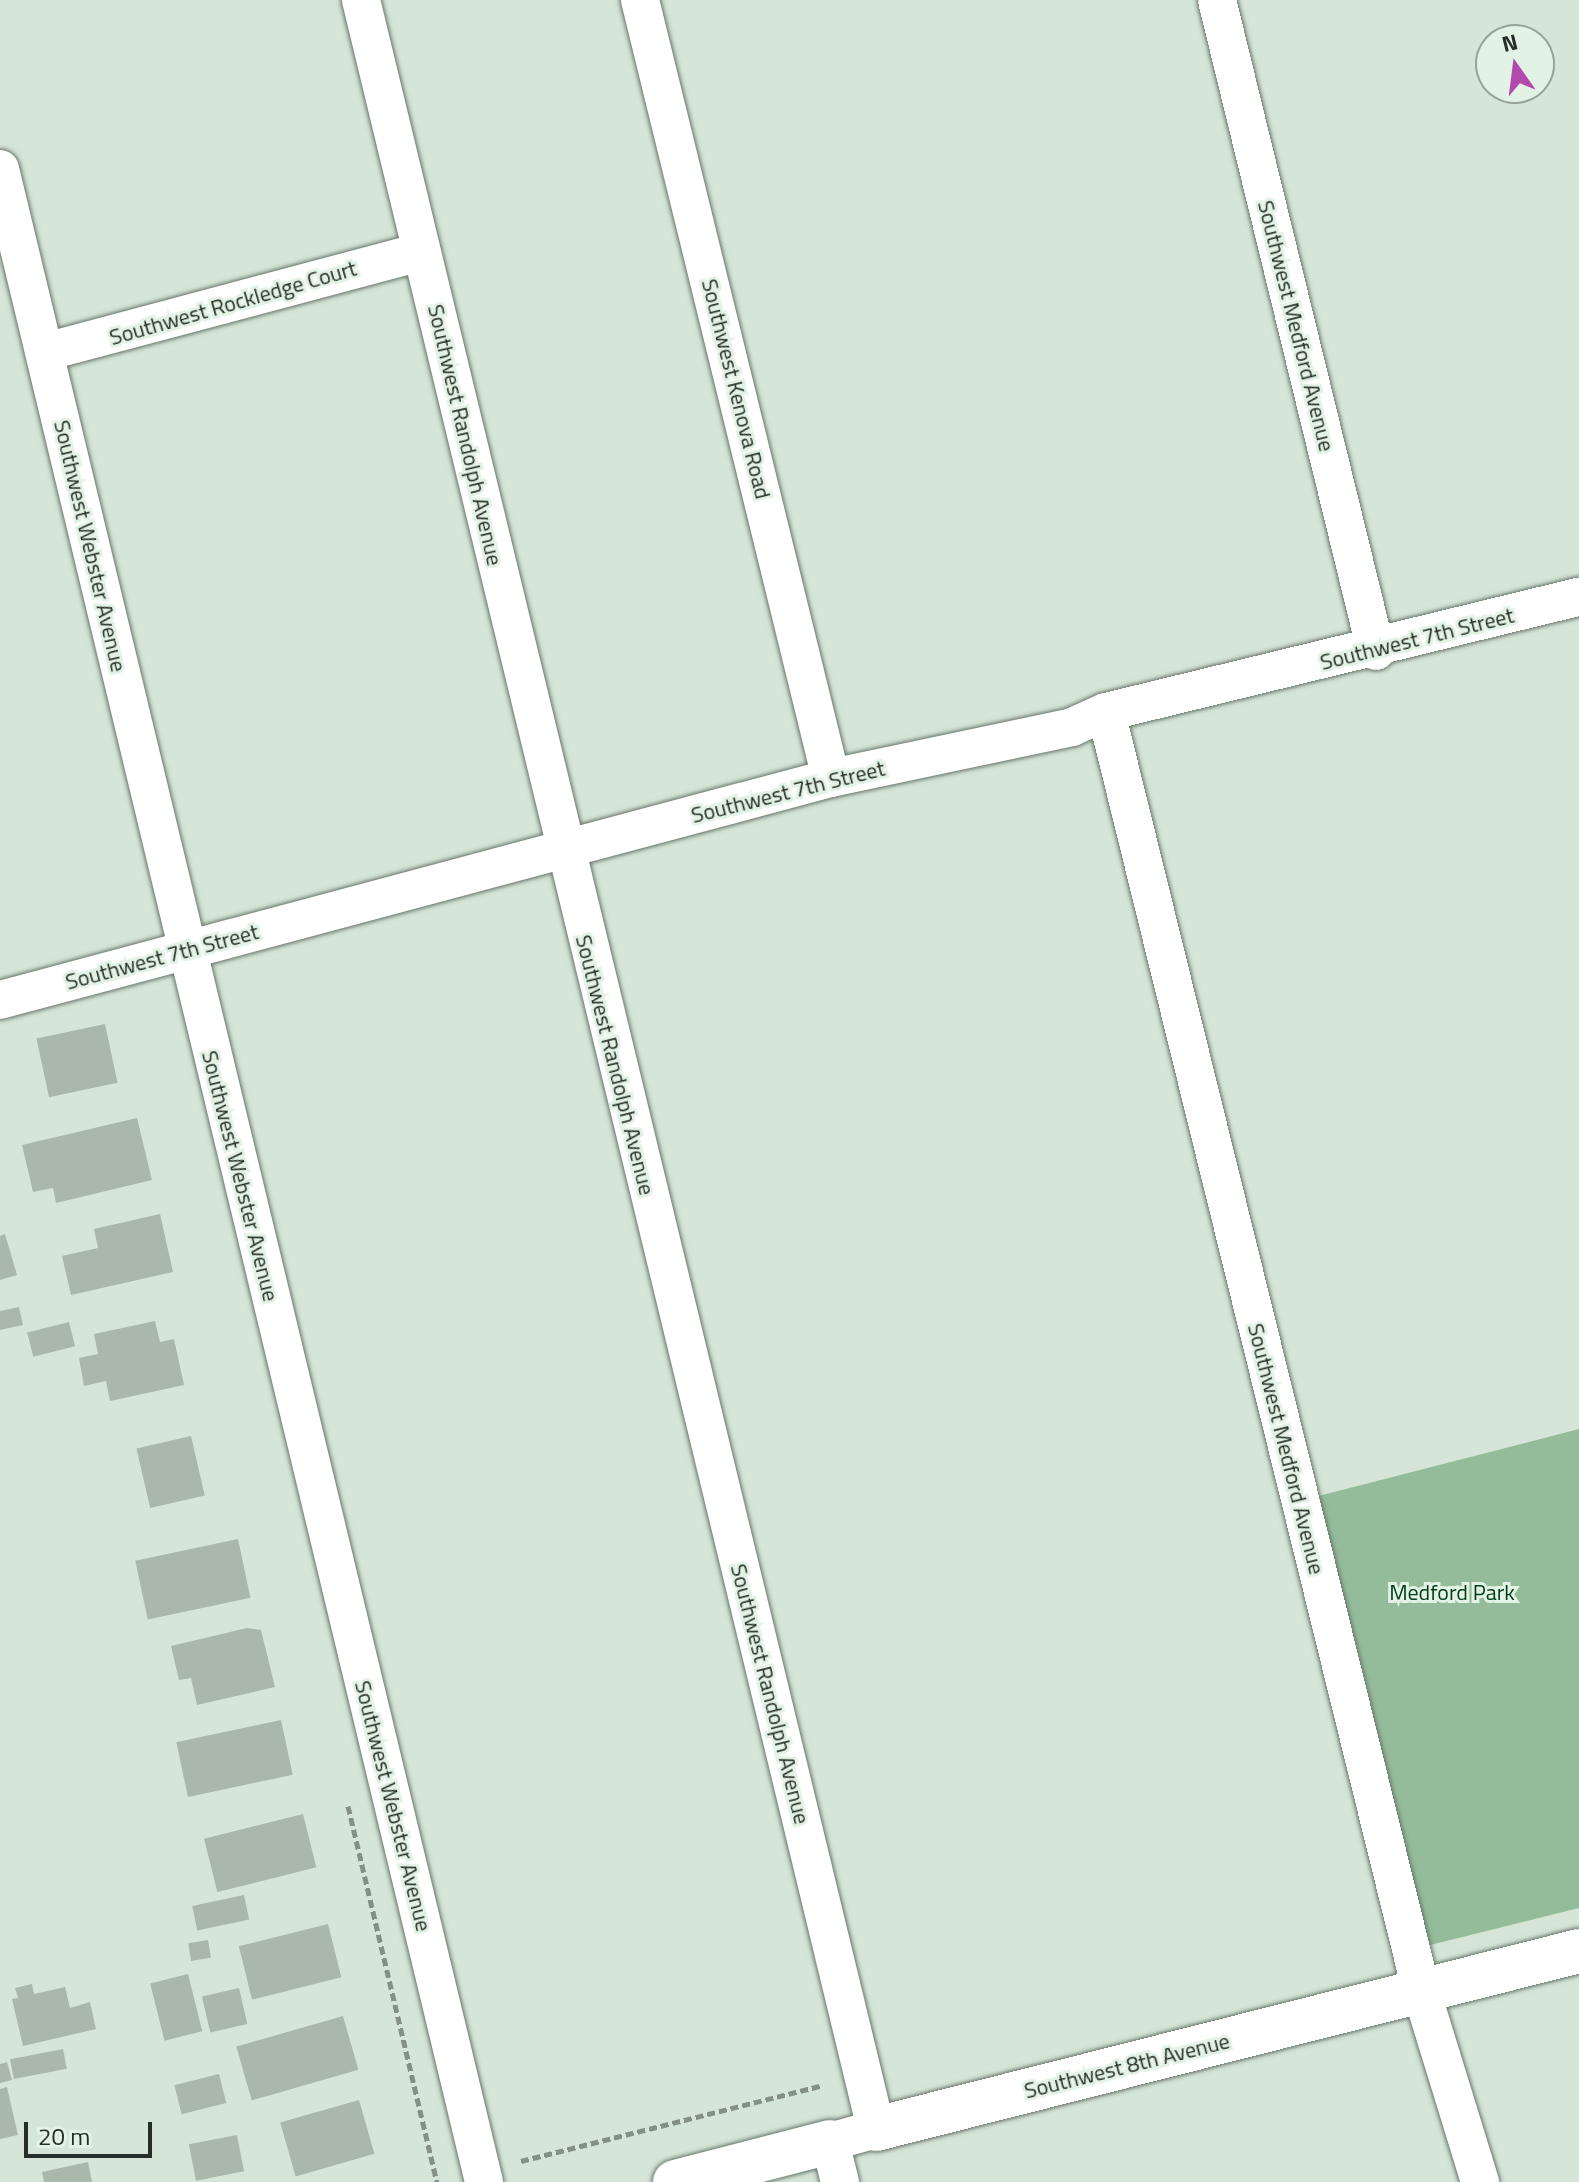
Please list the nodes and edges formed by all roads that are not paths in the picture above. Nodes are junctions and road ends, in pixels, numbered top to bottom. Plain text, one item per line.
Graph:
1 (361, 0) edge
2 (640, 0) edge
3 (1217, 0) edge
4 (0, 169) edge
5 (421, 252) junction
6 (45, 352) junction
7 (1579, 597) edge
8 (1376, 651) junction
9 (1106, 712) junction
10 (831, 778) junction
11 (563, 852) junction
12 (185, 951) junction
13 (0, 1000) edge
14 (1579, 1951) edge
15 (1421, 1990) junction
16 (876, 2129) junction
17 (835, 2162) edge
18 (484, 2182) edge
19 (675, 2182) edge
20 (1480, 2182) edge

1 - 5 street, Southwest Randolph Avenue
2 - 10 street, Southwest Kenova Road
3 - 8 street, Southwest Medford Avenue
4 - 6 street, Southwest Webster Avenue
5 - 6 street, Southwest Rockledge Court
5 - 11 street, Southwest Randolph Avenue
6 - 12 street, Southwest Webster Avenue
7 - 8 street, Southwest 7th Street
8 - 9 street, Southwest 7th Street
9 - 10 street, Southwest 7th Street
9 - 15 street, Southwest Medford Avenue
10 - 11 street, Southwest 7th Street
11 - 12 street, Southwest 7th Street
11 - 16 street, Southwest Randolph Avenue
12 - 13 street, Southwest 7th Street
12 - 18 street, Southwest Webster Avenue
14 - 15 street, Southwest 8th Avenue
15 - 16 street, Southwest 8th Avenue
15 - 20 street, Southwest Medford Avenue
16 - 17 street, Southwest 8th Avenue
17 - 19 street, Southwest 8th Avenue

